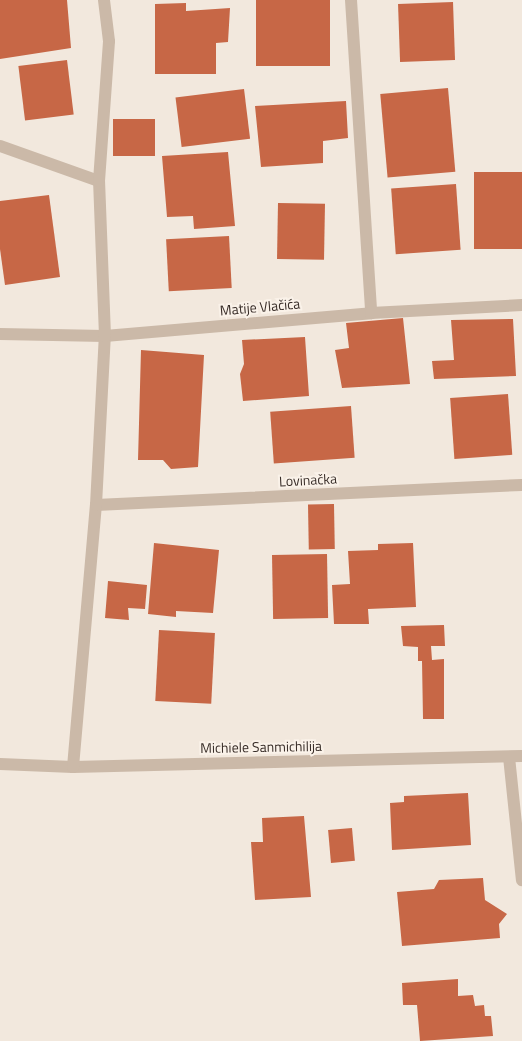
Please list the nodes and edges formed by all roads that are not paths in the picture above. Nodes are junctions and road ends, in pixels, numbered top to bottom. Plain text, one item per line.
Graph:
1 (104, 0) edge
2 (351, 0) edge
3 (0, 146) edge
4 (99, 181) junction
5 (522, 305) edge
6 (371, 313) junction
7 (0, 334) edge
8 (105, 336) junction
9 (522, 485) edge
10 (96, 505) junction
11 (516, 757) edge
12 (0, 764) edge
13 (73, 767) junction
14 (522, 880) edge

1 - 4 street
2 - 6 street
3 - 4 street
4 - 8 street
5 - 6 street, Matije Vlačića
6 - 8 street, Matije Vlačića
7 - 8 street, Matije Vlačića
8 - 10 street
9 - 10 street, Lovinačka
10 - 13 street
11 - 13 street, Michiele Sanmichilija
11 - 14 street
12 - 13 street, Michiele Sanmichilija

